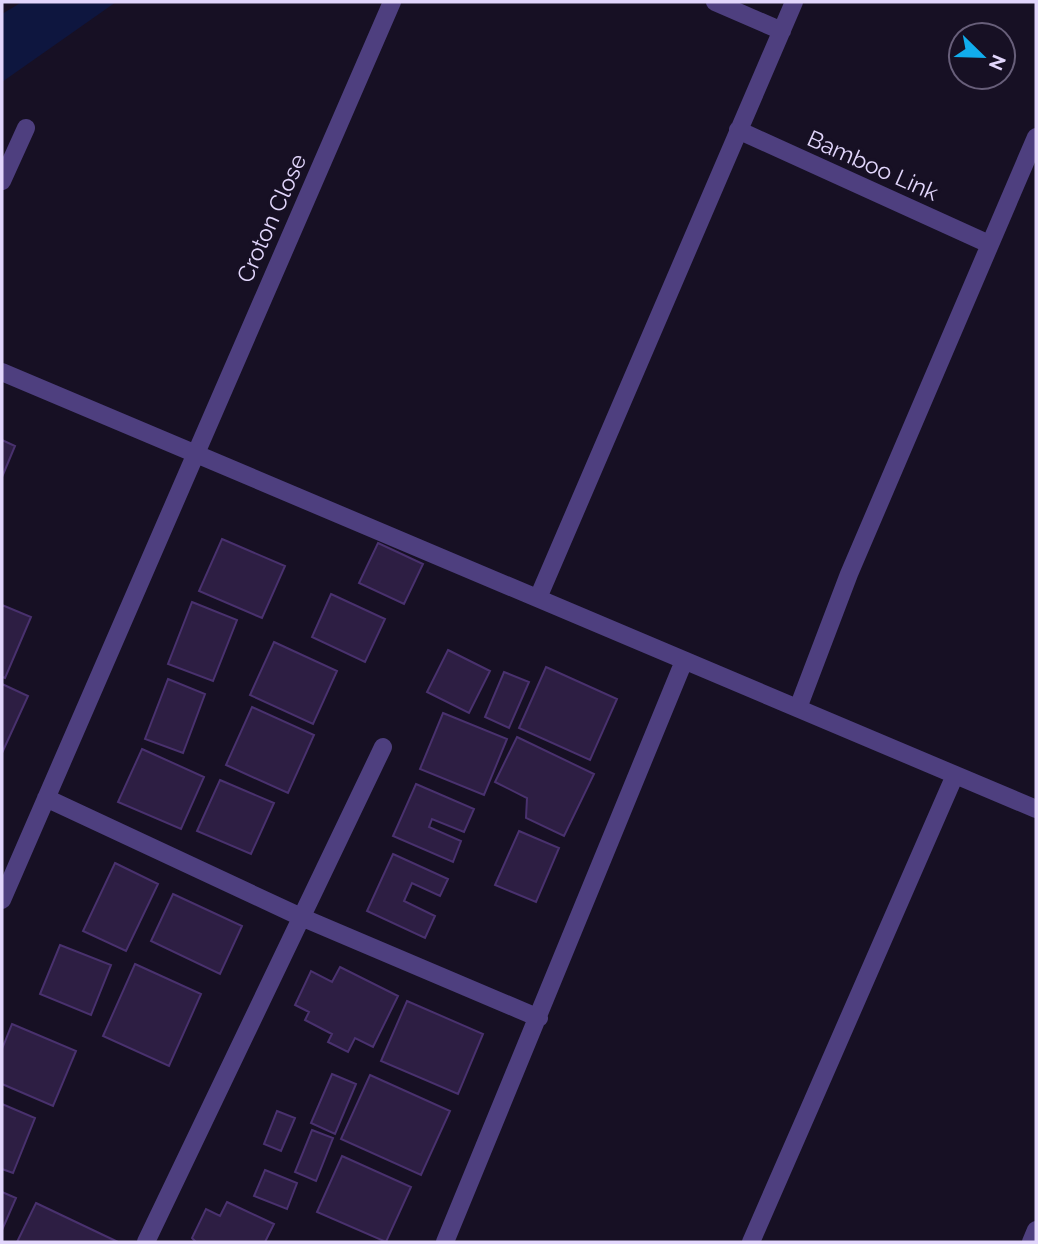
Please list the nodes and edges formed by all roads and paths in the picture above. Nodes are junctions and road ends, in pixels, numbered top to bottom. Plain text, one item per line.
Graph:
1 (392, 2) edge
2 (715, 2) edge
3 (794, 2) edge
4 (782, 31) junction
5 (26, 128) dead end
6 (738, 131) junction
7 (1036, 137) edge
8 (2, 181) edge
9 (989, 244) junction
10 (2, 372) edge
11 (195, 454) junction
12 (538, 598) junction
13 (684, 661) junction
14 (798, 708) junction
15 (383, 747) dead end
16 (955, 775) junction
17 (46, 797) junction
18 (1036, 809) edge
19 (2, 900) edge
20 (301, 917) junction
21 (539, 1018) junction
22 (1036, 1230) edge
23 (146, 1242) edge
24 (445, 1242) edge
25 (751, 1242) edge
26 (1031, 1242) edge

1 - 11 street, Croton Close
2 - 4 street
3 - 4 street
4 - 6 street
5 - 8 street
6 - 9 street, Bamboo Link
6 - 12 street
7 - 9 street
9 - 14 street
10 - 11 street
11 - 12 street
11 - 17 street, Croton Close
12 - 13 street
13 - 14 street
13 - 21 street
14 - 16 street
15 - 20 street
16 - 18 street
16 - 25 street
17 - 19 street, Croton Close
17 - 20 street
20 - 21 street
20 - 23 street
21 - 24 street
22 - 26 street

